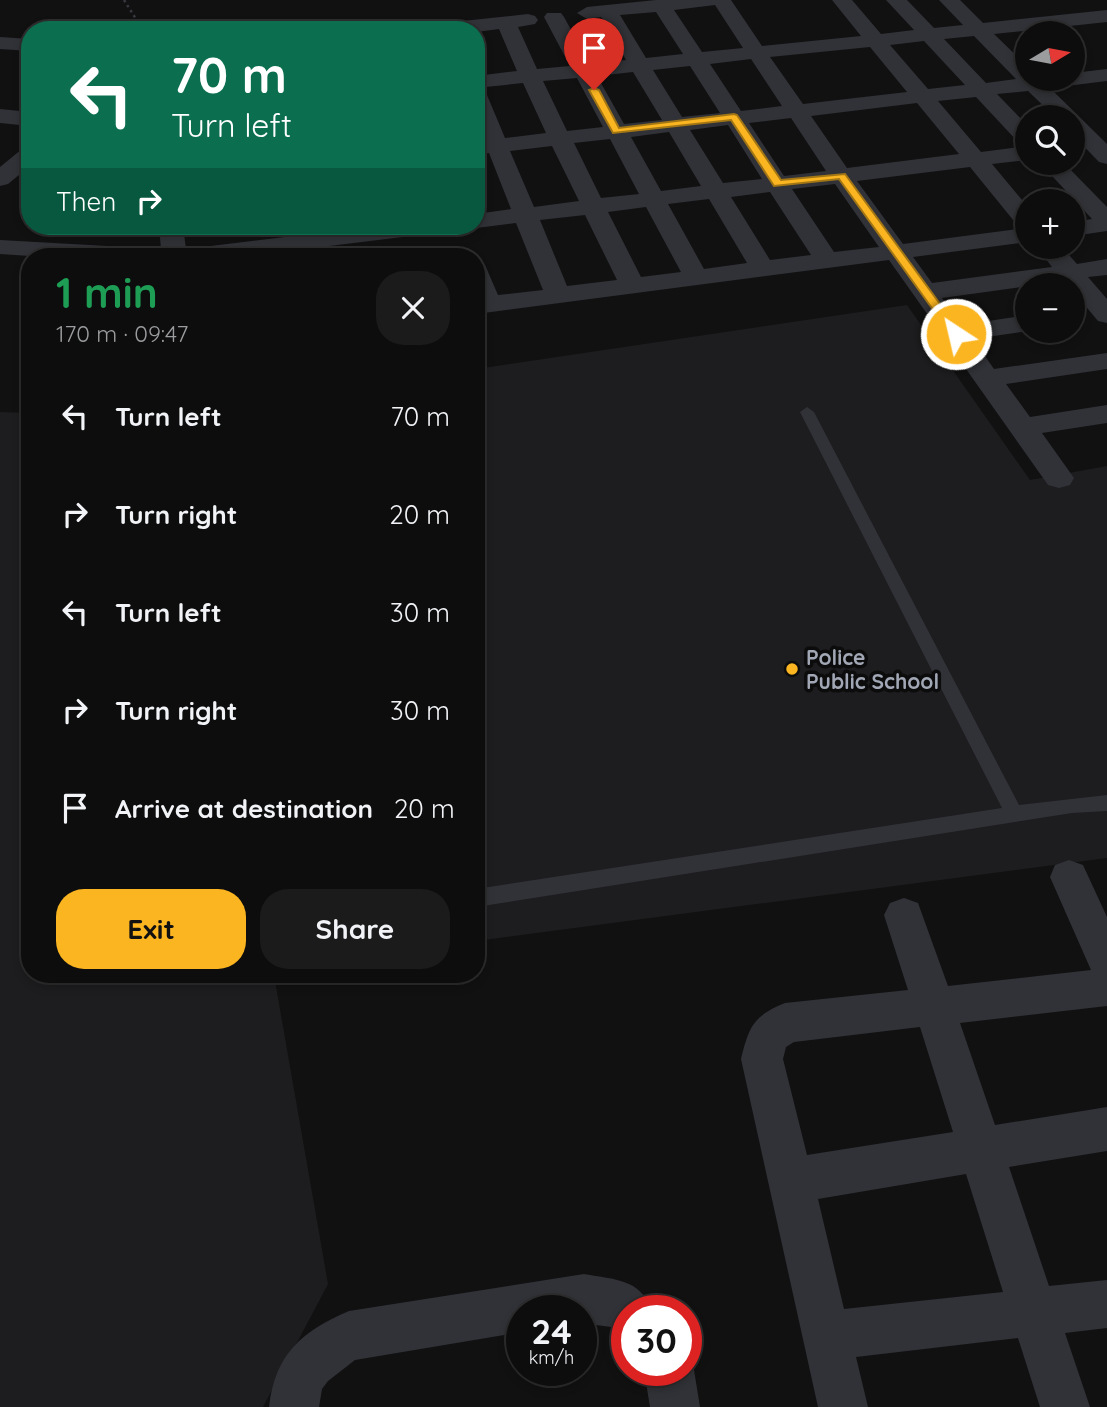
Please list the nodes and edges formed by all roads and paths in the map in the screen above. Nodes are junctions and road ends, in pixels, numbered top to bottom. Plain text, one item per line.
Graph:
1 (124, 0) edge
2 (712, 0) edge
3 (721, 0) edge
4 (842, 0) edge
5 (896, 0) edge
6 (949, 0) edge
7 (1068, 0) edge
8 (661, 5) junction
9 (1016, 8) dead end
10 (607, 11) junction
11 (554, 17) junction
12 (1098, 18) edge
13 (137, 21) edge
14 (1030, 21) edge
15 (506, 22) junction
16 (485, 24) edge
17 (978, 28) junction
18 (1015, 29) edge
19 (929, 33) junction
20 (1107, 34) edge
21 (874, 39) junction
22 (0, 43) edge
23 (21, 44) edge
24 (758, 52) junction
25 (697, 59) junction
26 (641, 65) junction
27 (1015, 65) edge
28 (583, 70) junction
29 (1099, 76) edge
30 (530, 77) junction
31 (485, 81) edge
32 (1015, 83) edge
33 (981, 89) junction
34 (1041, 91) edge
35 (1107, 93) edge
36 (922, 96) junction
37 (1055, 105) edge
38 (798, 109) junction
39 (0, 116) edge
40 (734, 117) junction
41 (21, 118) edge
42 (676, 124) junction
43 (1015, 125) edge
44 (616, 131) junction
45 (561, 138) junction
46 (486, 147) edge
47 (1015, 155) edge
48 (976, 160) junction
49 (21, 162) edge
50 (1062, 175) edge
51 (841, 176) junction
52 (0, 179) edge
53 (778, 184) junction
54 (716, 191) junction
55 (653, 199) junction
56 (594, 206) junction
57 (1015, 207) edge
58 (525, 215) junction
59 (485, 220) edge
60 (1107, 222) edge
61 (1085, 227) edge
62 (370, 235) edge
63 (1015, 237) edge
64 (326, 241) edge
65 (256, 244) edge
66 (0, 247) edge
67 (21, 248) edge
68 (233, 248) edge
69 (898, 253) junction
70 (1059, 259) edge
71 (827, 261) junction
72 (1107, 267) edge
73 (763, 269) junction
74 (1070, 272) junction
75 (696, 277) junction
76 (632, 285) junction
77 (926, 292) junction
78 (558, 295) junction
79 (485, 306) edge
80 (1106, 313) edge
81 (1085, 316) edge
82 (1015, 325) edge
83 (956, 334) junction
84 (1107, 361) edge
85 (989, 378) junction
86 (807, 412) dead end
87 (1107, 414) edge
88 (1023, 427) junction
89 (1059, 478) dead end
90 (1107, 803) edge
91 (1014, 814) junction
92 (1069, 877) dead end
93 (485, 897) edge
94 (904, 915) dead end
95 (1107, 961) edge
96 (1107, 987) edge
97 (933, 1006) junction
98 (1107, 1129) edge
99 (981, 1148) junction
100 (790, 1181) junction
101 (611, 1303) edge
102 (1107, 1304) edge
103 (1034, 1312) junction
104 (826, 1336) junction
105 (672, 1386) edge
106 (293, 1407) edge
107 (675, 1407) edge
108 (843, 1407) edge
109 (1065, 1407) edge

1 - 13 path
2 - 8 street
3 - 24 street
4 - 21 street
5 - 19 street
6 - 17 street
7 - 12 street
8 - 10 street
8 - 25 street
9 - 14 street
10 - 11 street
10 - 26 street
11 - 15 street
11 - 28 street
12 - 20 street
15 - 16 street
15 - 30 street
17 - 18 street
17 - 19 street
17 - 27 street
19 - 21 street
19 - 33 street
21 - 24 street
21 - 36 street
22 - 23 street
24 - 25 street
24 - 38 street
25 - 26 street
25 - 40 street
26 - 28 street
26 - 42 street
28 - 30 street
28 - 44 street
29 - 35 street
30 - 31 street
30 - 45 street
32 - 33 street
33 - 36 street
33 - 43 street
34 - 37 street
36 - 38 street
36 - 48 street
38 - 40 street
38 - 51 street
39 - 41 street
40 - 42 street
40 - 53 street
42 - 44 street
42 - 54 street
44 - 45 street
44 - 55 street
45 - 46 street
45 - 56 street
46 - 58 street
47 - 48 street
48 - 51 street
48 - 57 street
49 - 52 street
50 - 60 street
51 - 53 street
51 - 69 street
53 - 54 street
53 - 71 street
54 - 55 street
54 - 73 street
55 - 56 street
55 - 75 street
56 - 58 street
56 - 76 street
58 - 59 street
58 - 78 street
60 - 61 street
62 - 64 street
63 - 69 street
64 - 65 street
65 - 68 street
66 - 67 street
69 - 71 street
69 - 77 street
70 - 74 street
71 - 73 street
72 - 74 street
73 - 75 street
74 - 77 street
74 - 80 street
75 - 76 street
76 - 78 street
77 - 83 street
78 - 79 street
80 - 81 street
82 - 83 street
83 - 85 street
84 - 85 street
85 - 88 street
86 - 91 lane
87 - 88 street
88 - 89 street
90 - 91 lane
91 - 93 lane
92 - 95 street
94 - 97 street
96 - 97 street
97 - 99 street
97 - 100 street
98 - 99 street
99 - 100 street
99 - 103 street
100 - 104 street
101 - 106 street
102 - 103 street
103 - 104 street
103 - 109 street
104 - 108 street
105 - 107 street

